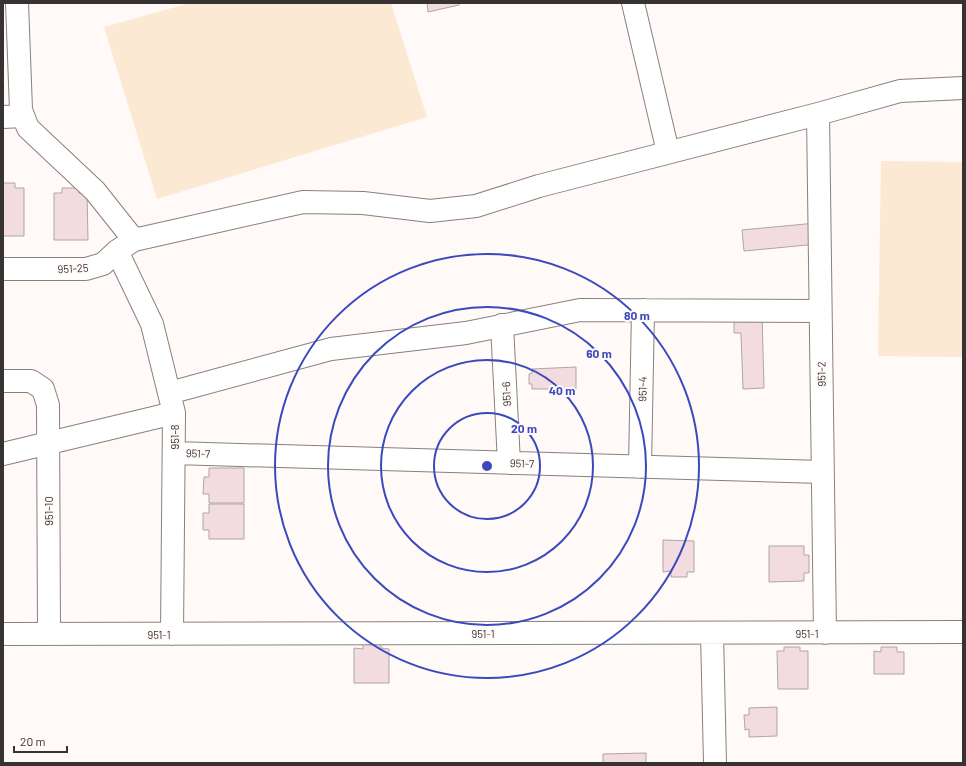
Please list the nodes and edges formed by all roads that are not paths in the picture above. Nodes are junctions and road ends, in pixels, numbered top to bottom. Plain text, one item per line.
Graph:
1 (17, 3) edge
2 (633, 3) edge
3 (963, 88) edge
4 (818, 114) junction
5 (13, 116) edge
6 (668, 152) junction
7 (126, 245) junction
8 (3, 269) edge
9 (643, 310) junction
10 (820, 311) junction
11 (502, 325) junction
12 (3, 381) edge
13 (171, 403) junction
14 (48, 443) junction
15 (174, 452) junction
16 (3, 454) edge
17 (509, 463) junction
18 (640, 467) junction
19 (822, 472) junction
20 (963, 632) edge
21 (49, 633) junction
22 (824, 633) junction
23 (3, 634) edge
24 (172, 634) junction
25 (712, 634) junction
26 (715, 763) edge

1 - 5 street
2 - 6 street
3 - 4 street
4 - 6 street
4 - 10 street, 951-2
5 - 7 street, 951-8
6 - 7 street
7 - 8 street, 951-25
7 - 13 street, 951-8
9 - 10 street
9 - 11 street
9 - 18 street, 951-4
10 - 19 street, 951-2
11 - 13 street
11 - 17 street, 951-6
12 - 14 street, 951-10
13 - 14 street
13 - 15 street, 951-8
14 - 16 street
14 - 21 street, 951-10
15 - 17 street, 951-7
15 - 24 street, 951-8
17 - 18 street, 951-7
18 - 19 street, 951-7
19 - 22 street, 951-2
20 - 22 street, 951-1
21 - 23 street, 951-1
21 - 24 street, 951-1
22 - 25 street, 951-1
24 - 25 street, 951-1
25 - 26 street

